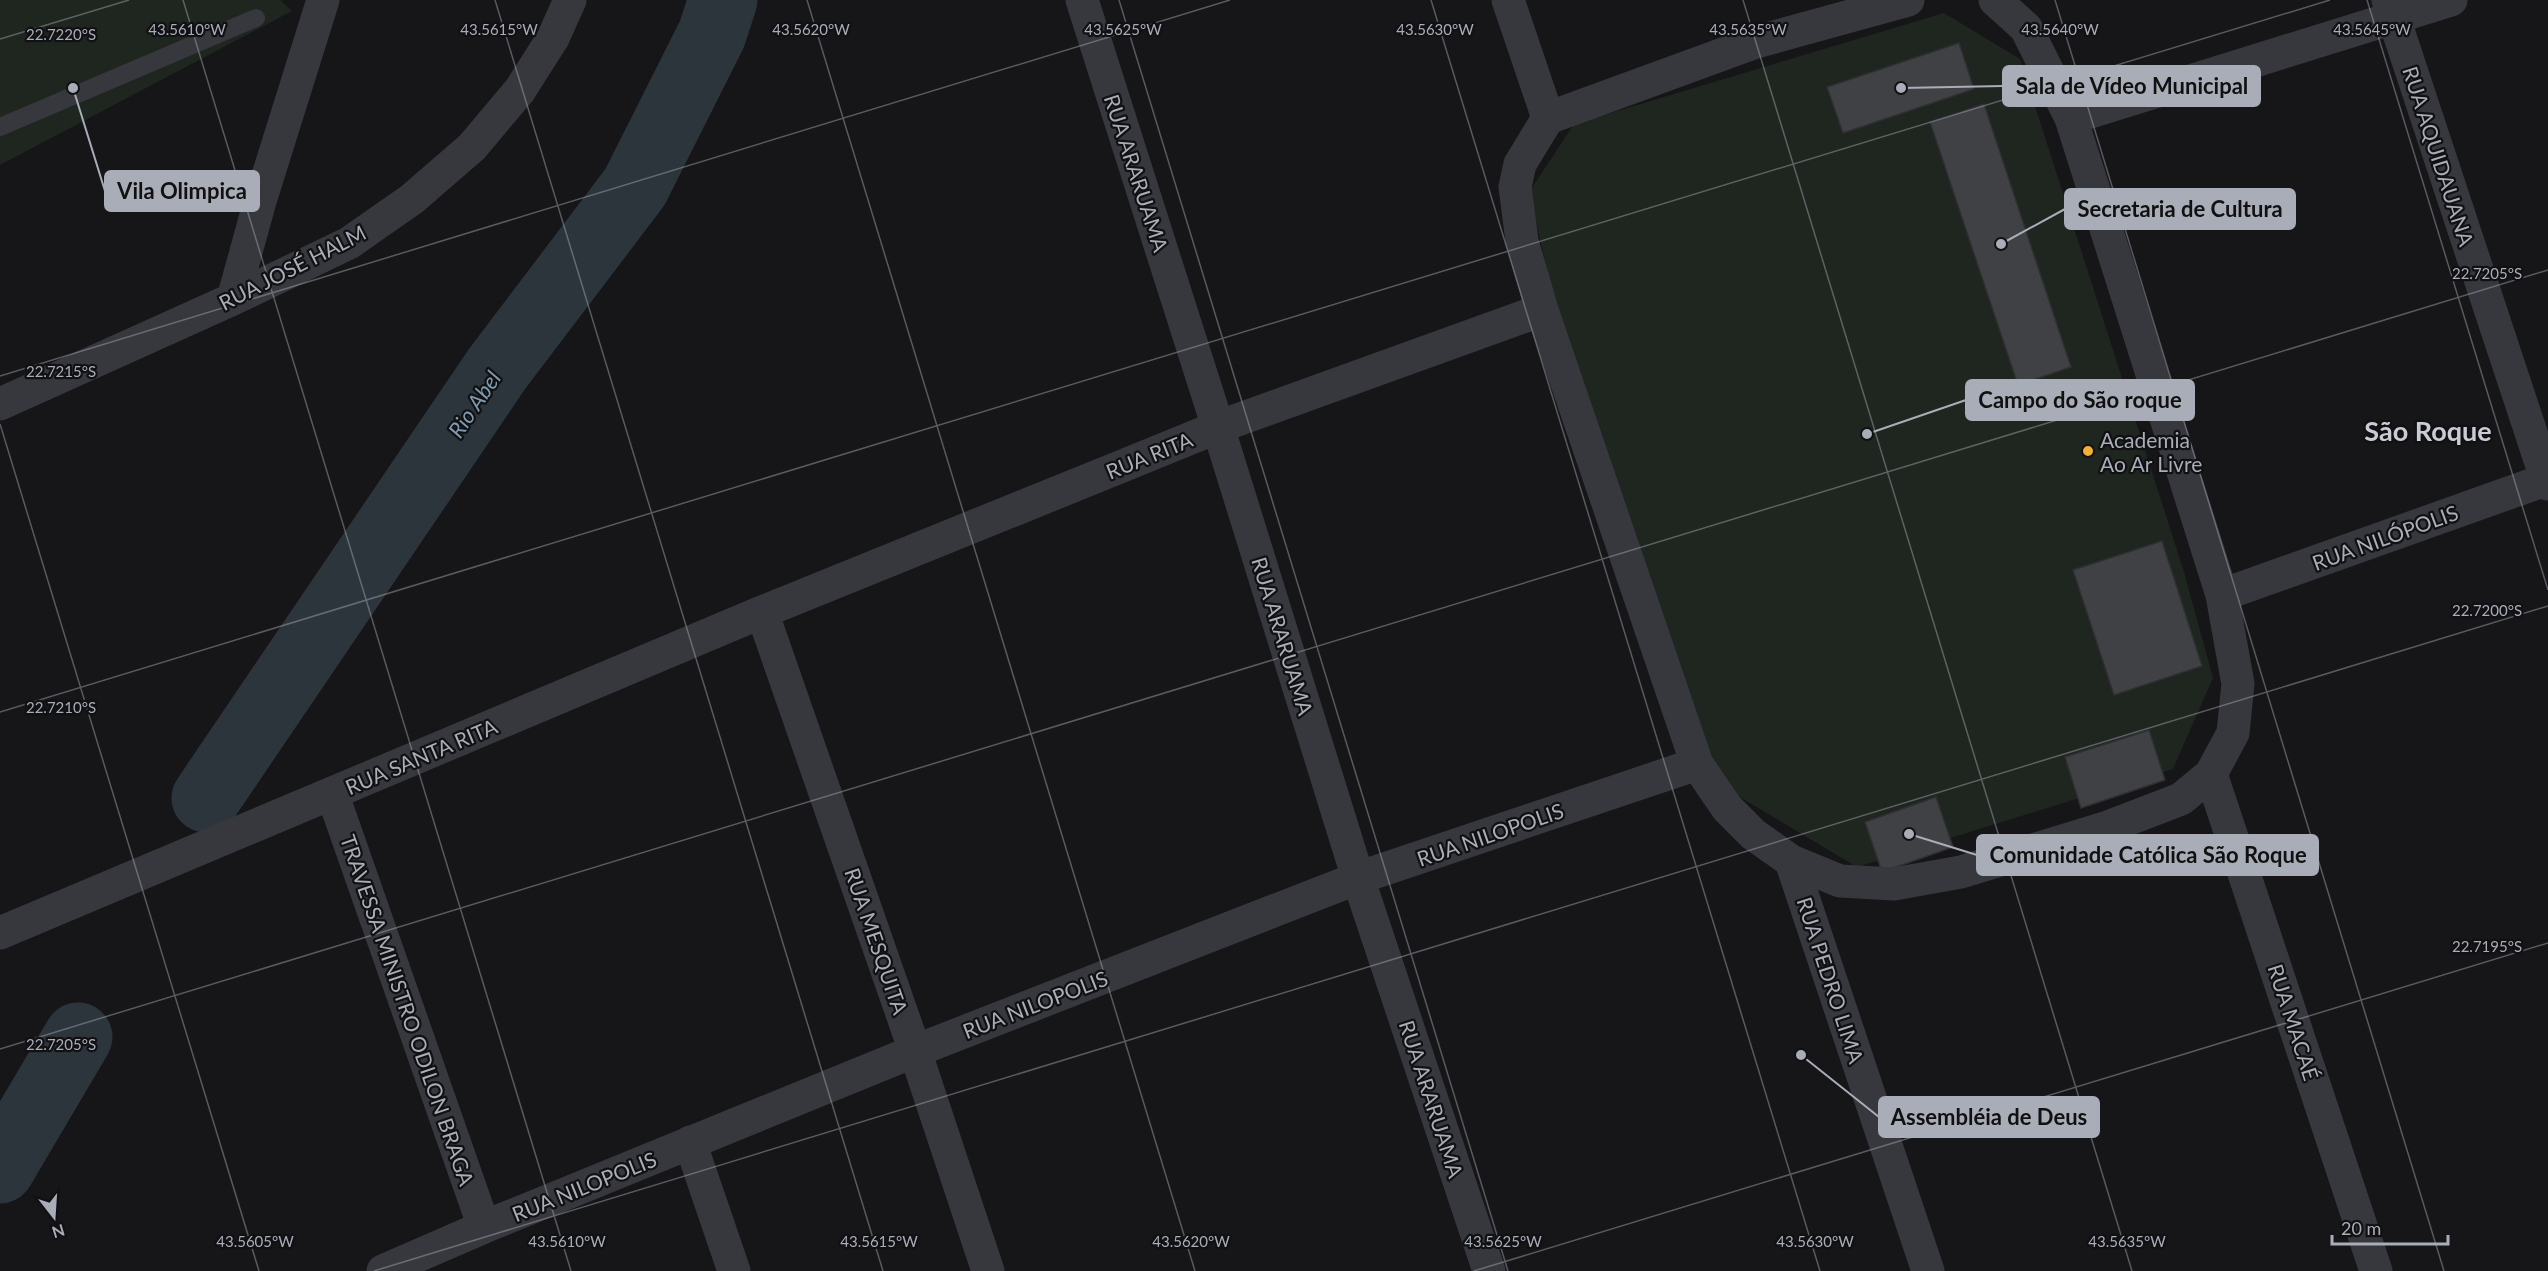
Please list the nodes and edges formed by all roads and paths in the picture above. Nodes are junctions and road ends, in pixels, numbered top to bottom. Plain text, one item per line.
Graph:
1 (323, 0) edge
2 (570, 0) edge
3 (1082, 0) edge
4 (1508, 0) edge
5 (1908, 0) edge
6 (1995, 0) edge
7 (2451, 0) edge
8 (2391, 9) edge
9 (256, 18) dead end
10 (1548, 118) junction
11 (2071, 118) junction
12 (0, 127) edge
13 (233, 299) junction
14 (1542, 310) junction
15 (0, 404) edge
16 (1218, 427) junction
17 (2548, 481) edge
18 (2222, 595) junction
19 (762, 612) junction
20 (1697, 764) junction
21 (2211, 774) junction
22 (332, 793) junction
23 (1791, 861) junction
24 (1358, 878) junction
25 (0, 933) edge
26 (915, 1050) junction
27 (690, 1142) junction
28 (484, 1227) junction
29 (383, 1271) edge
30 (734, 1271) edge
31 (988, 1271) edge
32 (1489, 1271) edge
33 (1928, 1271) edge
34 (2376, 1271) edge

1 - 13 street
2 - 13 street, RUA JOSÉ HALM
3 - 16 street, RUA ARARUAMA
4 - 10 street
5 - 10 street
6 - 11 street
7 - 8 street
8 - 11 street
8 - 17 street, RUA AQUIDAUANA
9 - 12 lane
10 - 14 street
11 - 18 street
13 - 15 street, RUA JOSÉ HALM
14 - 16 street, RUA RITA
14 - 20 street
16 - 19 street, RUA RITA
16 - 24 street, RUA ARARUAMA
17 - 18 street, RUA NILÓPOLIS
18 - 21 street
19 - 22 street, RUA SANTA RITA
19 - 26 street, RUA MESQUITA
20 - 23 street
20 - 24 street, RUA NILOPOLIS
21 - 23 street
21 - 34 street, RUA MACAÉ
22 - 25 street, RUA SANTA RITA
22 - 28 street, TRAVESSA MINISTRO ODILON BRAGA
23 - 33 street, RUA PEDRO LIMA
24 - 26 street, RUA NILOPOLIS
24 - 32 street, RUA ARARUAMA
26 - 27 street, RUA NILOPOLIS
26 - 31 street, RUA MESQUITA
27 - 28 street, RUA NILOPOLIS
27 - 30 street
28 - 29 street, RUA NILOPOLIS

